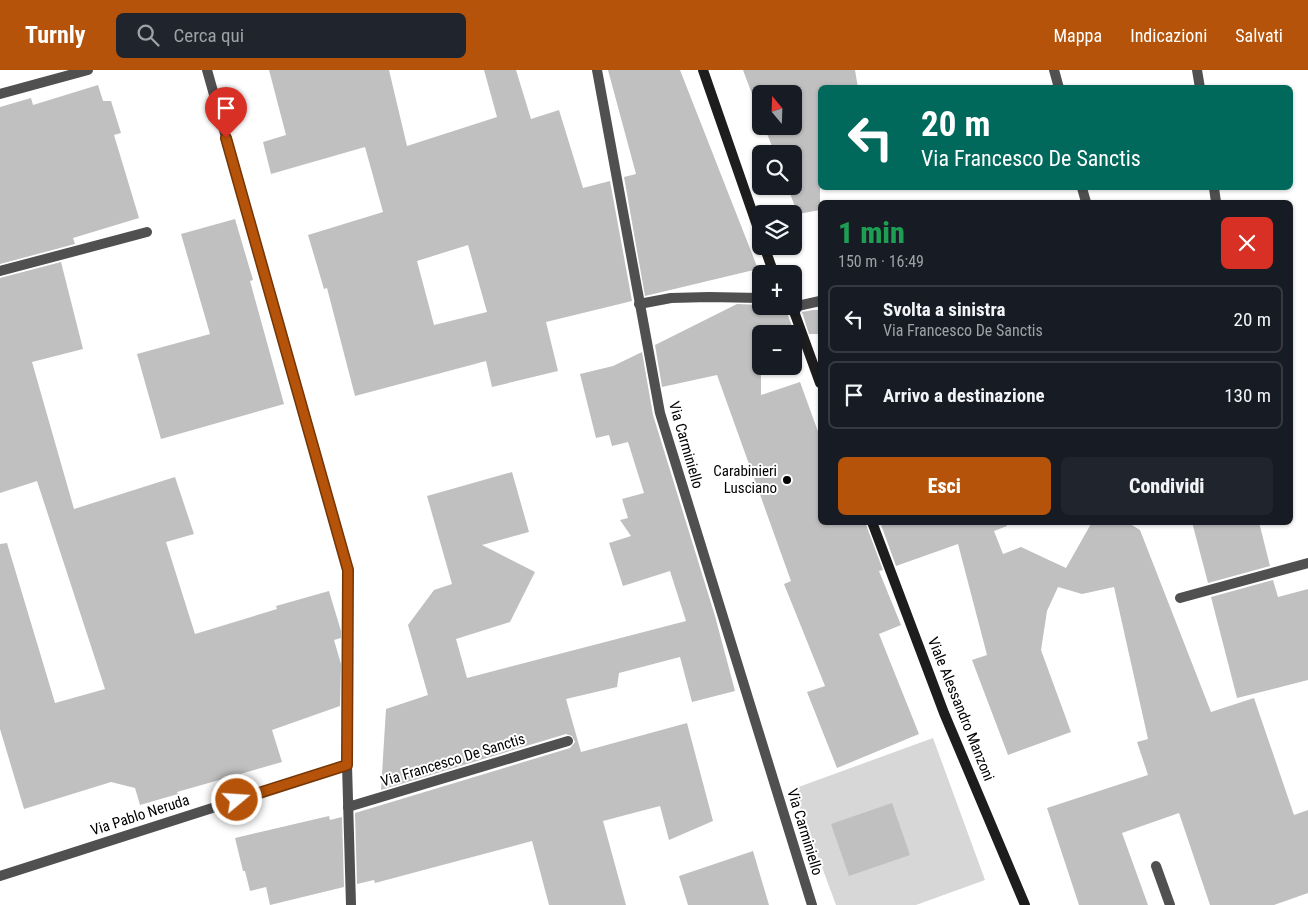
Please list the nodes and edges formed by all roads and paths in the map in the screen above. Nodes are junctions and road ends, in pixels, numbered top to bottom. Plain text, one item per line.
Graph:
1 (88, 70) edge
2 (208, 70) edge
3 (598, 70) edge
4 (703, 70) edge
5 (1054, 70) edge
6 (1197, 70) edge
7 (1057, 85) edge
8 (1200, 85) edge
9 (0, 94) edge
10 (752, 211) edge
11 (147, 232) dead end
12 (0, 271) edge
13 (752, 298) edge
14 (818, 301) edge
15 (639, 304) junction
16 (802, 305) edge
17 (795, 315) edge
18 (818, 378) edge
19 (873, 525) edge
20 (1308, 563) edge
21 (1180, 598) dead end
22 (568, 741) dead end
23 (347, 765) junction
24 (348, 807) junction
25 (1156, 866) dead end
26 (0, 876) edge
27 (351, 905) edge
28 (812, 905) edge
29 (1026, 905) edge
30 (1170, 905) edge

1 - 9 street
2 - 23 street
3 - 15 street, Via Carminiello
4 - 10 street
5 - 7 street
6 - 8 street
11 - 12 street
13 - 15 street
14 - 16 street
15 - 28 street, Via Carminiello
17 - 18 street
19 - 29 street, Viale Alessandro Manzoni
20 - 21 street
22 - 24 street, Via Francesco De Sanctis
23 - 24 street
23 - 26 street, Via Pablo Neruda
24 - 27 street
25 - 30 street

